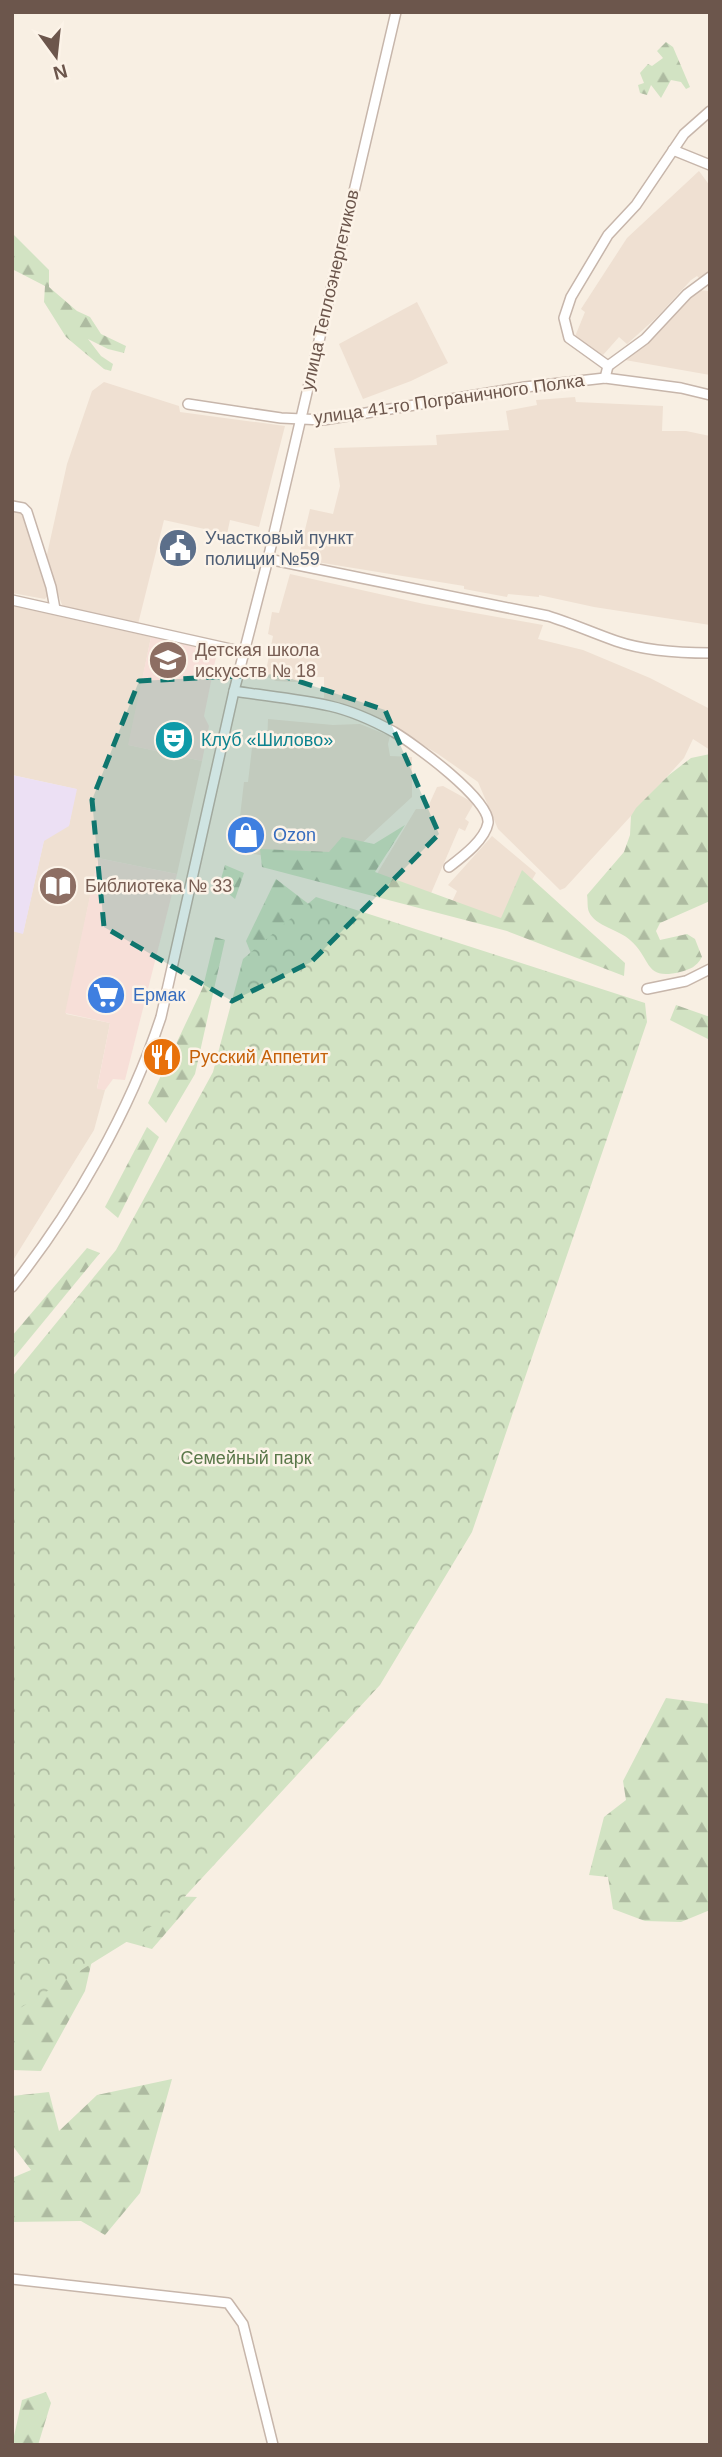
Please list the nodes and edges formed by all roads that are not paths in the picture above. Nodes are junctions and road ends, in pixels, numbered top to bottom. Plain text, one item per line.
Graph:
1 (396, 12) edge
2 (710, 111) edge
3 (673, 150) junction
4 (710, 165) edge
5 (710, 277) edge
6 (608, 366) junction
7 (605, 378) junction
8 (710, 395) edge
9 (188, 404) dead end
10 (300, 419) junction
11 (12, 506) edge
12 (268, 559) junction
13 (12, 600) edge
14 (55, 609) junction
15 (244, 652) junction
16 (710, 653) edge
17 (234, 691) junction
18 (449, 867) dead end
19 (710, 969) edge
20 (647, 989) dead end
21 (12, 1287) edge
22 (12, 2279) edge
23 (273, 2445) edge

1 - 10 street, улица Теплоэнергетиков
2 - 3 street
3 - 4 street
3 - 6 street
5 - 6 street
6 - 7 street
7 - 8 street, улица 41-го Пограничного Полка
7 - 10 street, улица 41-го Пограничного Полка
9 - 10 street, улица 41-го Пограничного Полка
10 - 12 street, улица Теплоэнергетиков
11 - 14 street
12 - 15 street, улица Теплоэнергетиков
12 - 16 street
13 - 14 street
14 - 15 street
15 - 17 street, улица Теплоэнергетиков
17 - 18 street
17 - 21 street, улица Теплоэнергетиков
19 - 20 street
22 - 23 street

